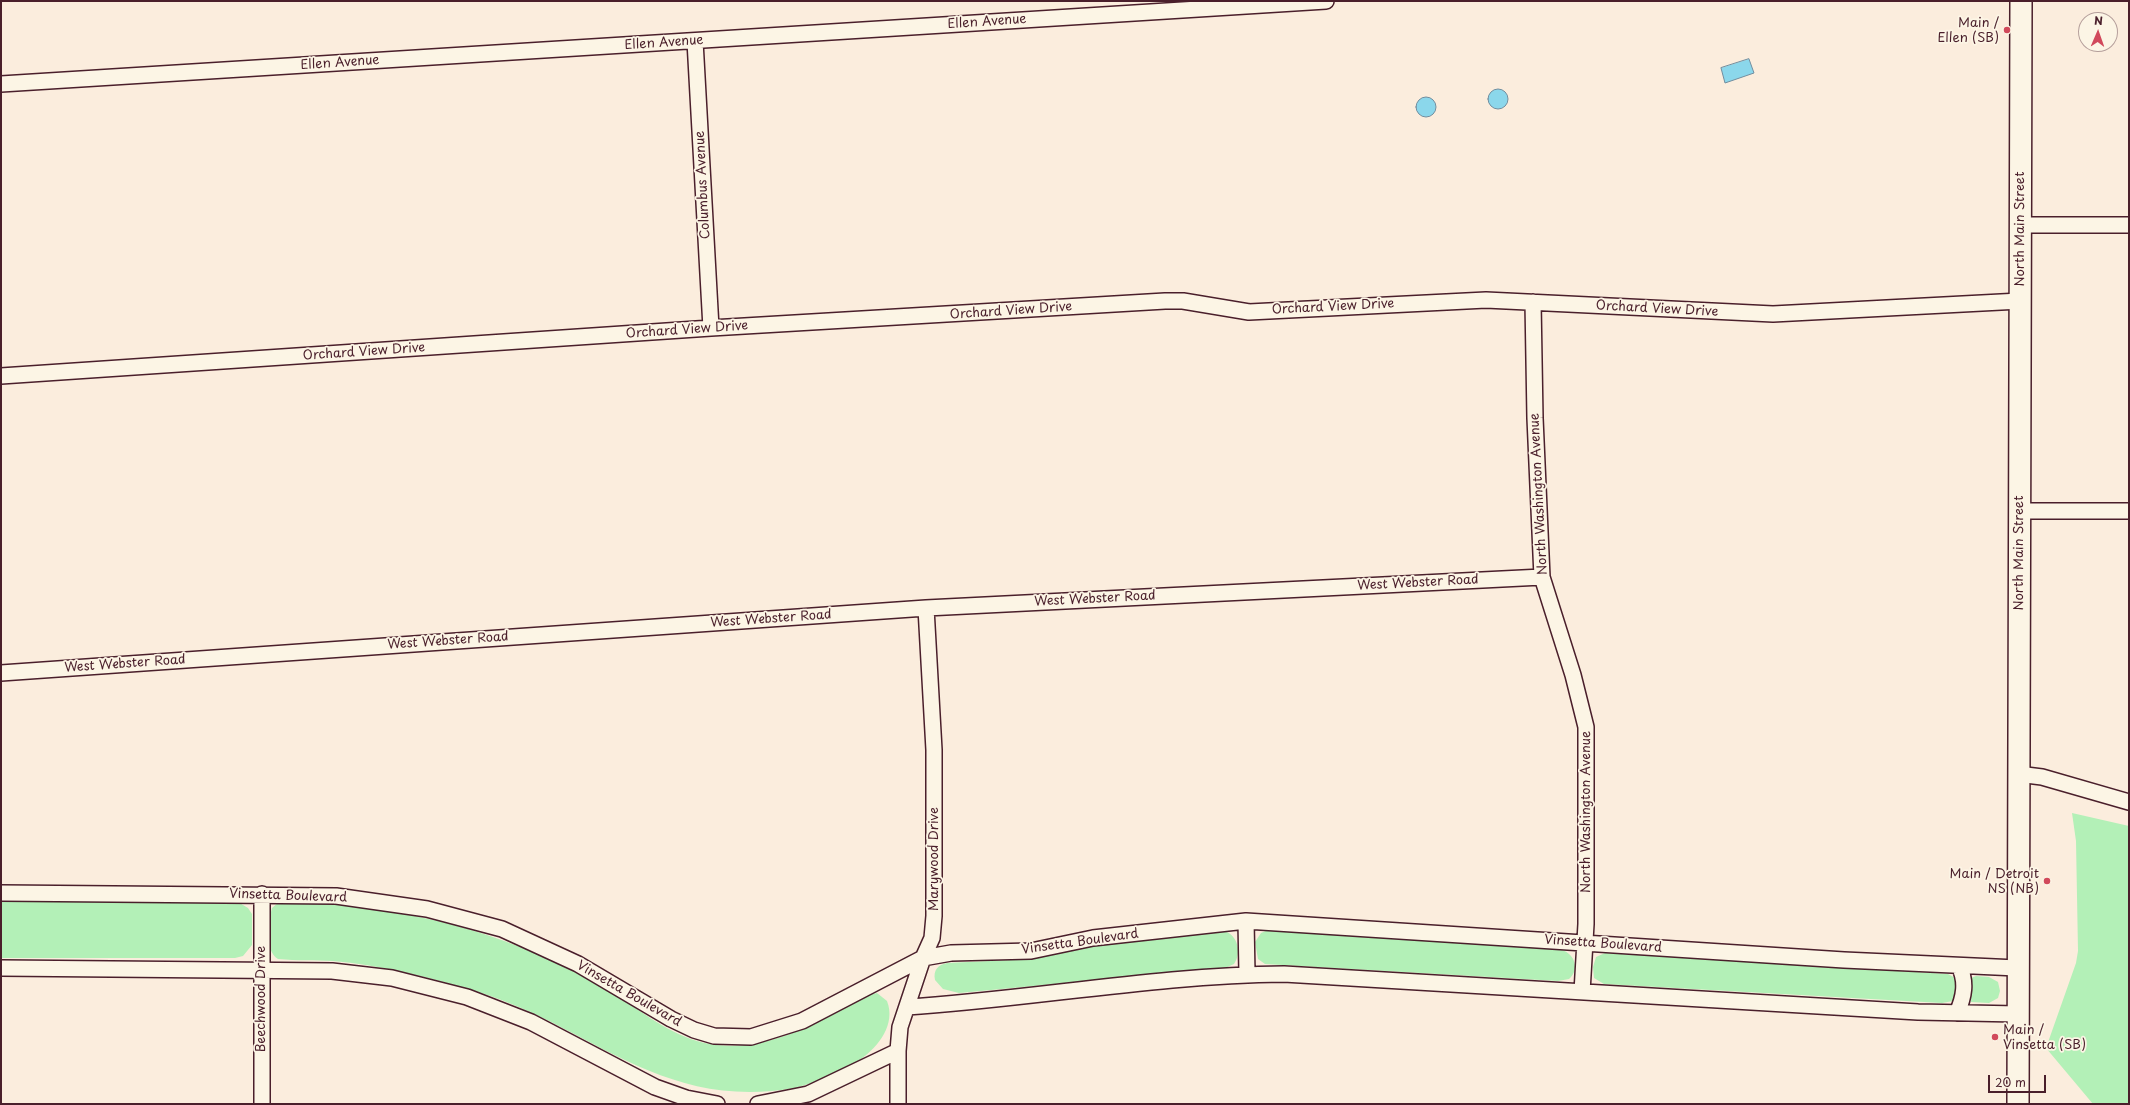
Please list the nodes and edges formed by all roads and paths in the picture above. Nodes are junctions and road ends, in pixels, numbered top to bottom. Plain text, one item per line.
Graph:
1 (1326, 1) edge
2 (2021, 1) edge
3 (696, 41) junction
4 (1, 84) edge
5 (2020, 225) junction
6 (2129, 225) edge
7 (2020, 301) junction
8 (1532, 302) junction
9 (711, 328) junction
10 (1, 376) edge
11 (2018, 510) junction
12 (2129, 511) edge
13 (1542, 577) junction
14 (926, 608) junction
15 (1, 672) edge
16 (2018, 774) junction
17 (2129, 802) edge
18 (1, 893) edge
19 (262, 894) junction
20 (1246, 921) junction
21 (1585, 942) junction
22 (922, 958) junction
23 (1959, 966) junction
24 (1, 968) edge
25 (2017, 968) junction
26 (261, 969) junction
27 (1247, 974) junction
28 (1582, 992) junction
29 (907, 1007) junction
30 (1957, 1013) junction
31 (2018, 1014) junction
32 (898, 1051) junction
33 (262, 1104) edge
34 (717, 1104) edge
35 (758, 1104) edge
36 (898, 1104) edge
37 (2018, 1104) edge

1 - 3 street, Ellen Avenue
2 - 5 main road, North Main Street
3 - 4 street, Ellen Avenue
3 - 9 street, Columbus Avenue
5 - 6 street
5 - 7 main road, North Main Street
7 - 8 street, Orchard View Drive
7 - 11 main road, North Main Street
8 - 9 street, Orchard View Drive
8 - 13 street, North Washington Avenue
9 - 10 street, Orchard View Drive
11 - 12 street
11 - 16 main road, North Main Street
13 - 14 street, West Webster Road
13 - 21 street, North Washington Avenue
14 - 15 street, West Webster Road
14 - 22 street, Marywood Drive
16 - 17 street
16 - 25 main road, North Main Street
18 - 19 street, Vinsetta Boulevard
19 - 22 street, Vinsetta Boulevard
19 - 26 street, Beechwood Drive
20 - 21 street, Vinsetta Boulevard
20 - 22 street, Vinsetta Boulevard
20 - 27 street
21 - 23 street, Vinsetta Boulevard
21 - 28 street, North Washington Avenue
22 - 29 street, Marywood Drive
23 - 25 street, Vinsetta Boulevard
23 - 30 street
24 - 26 street
25 - 31 main road, North Main Street
26 - 33 street, Beechwood Drive
26 - 34 street
27 - 28 street
27 - 29 street
28 - 30 street
29 - 32 street, Marywood Drive
30 - 31 street
31 - 37 main road, North Main Street
32 - 35 street
32 - 36 street, Marywood Drive

